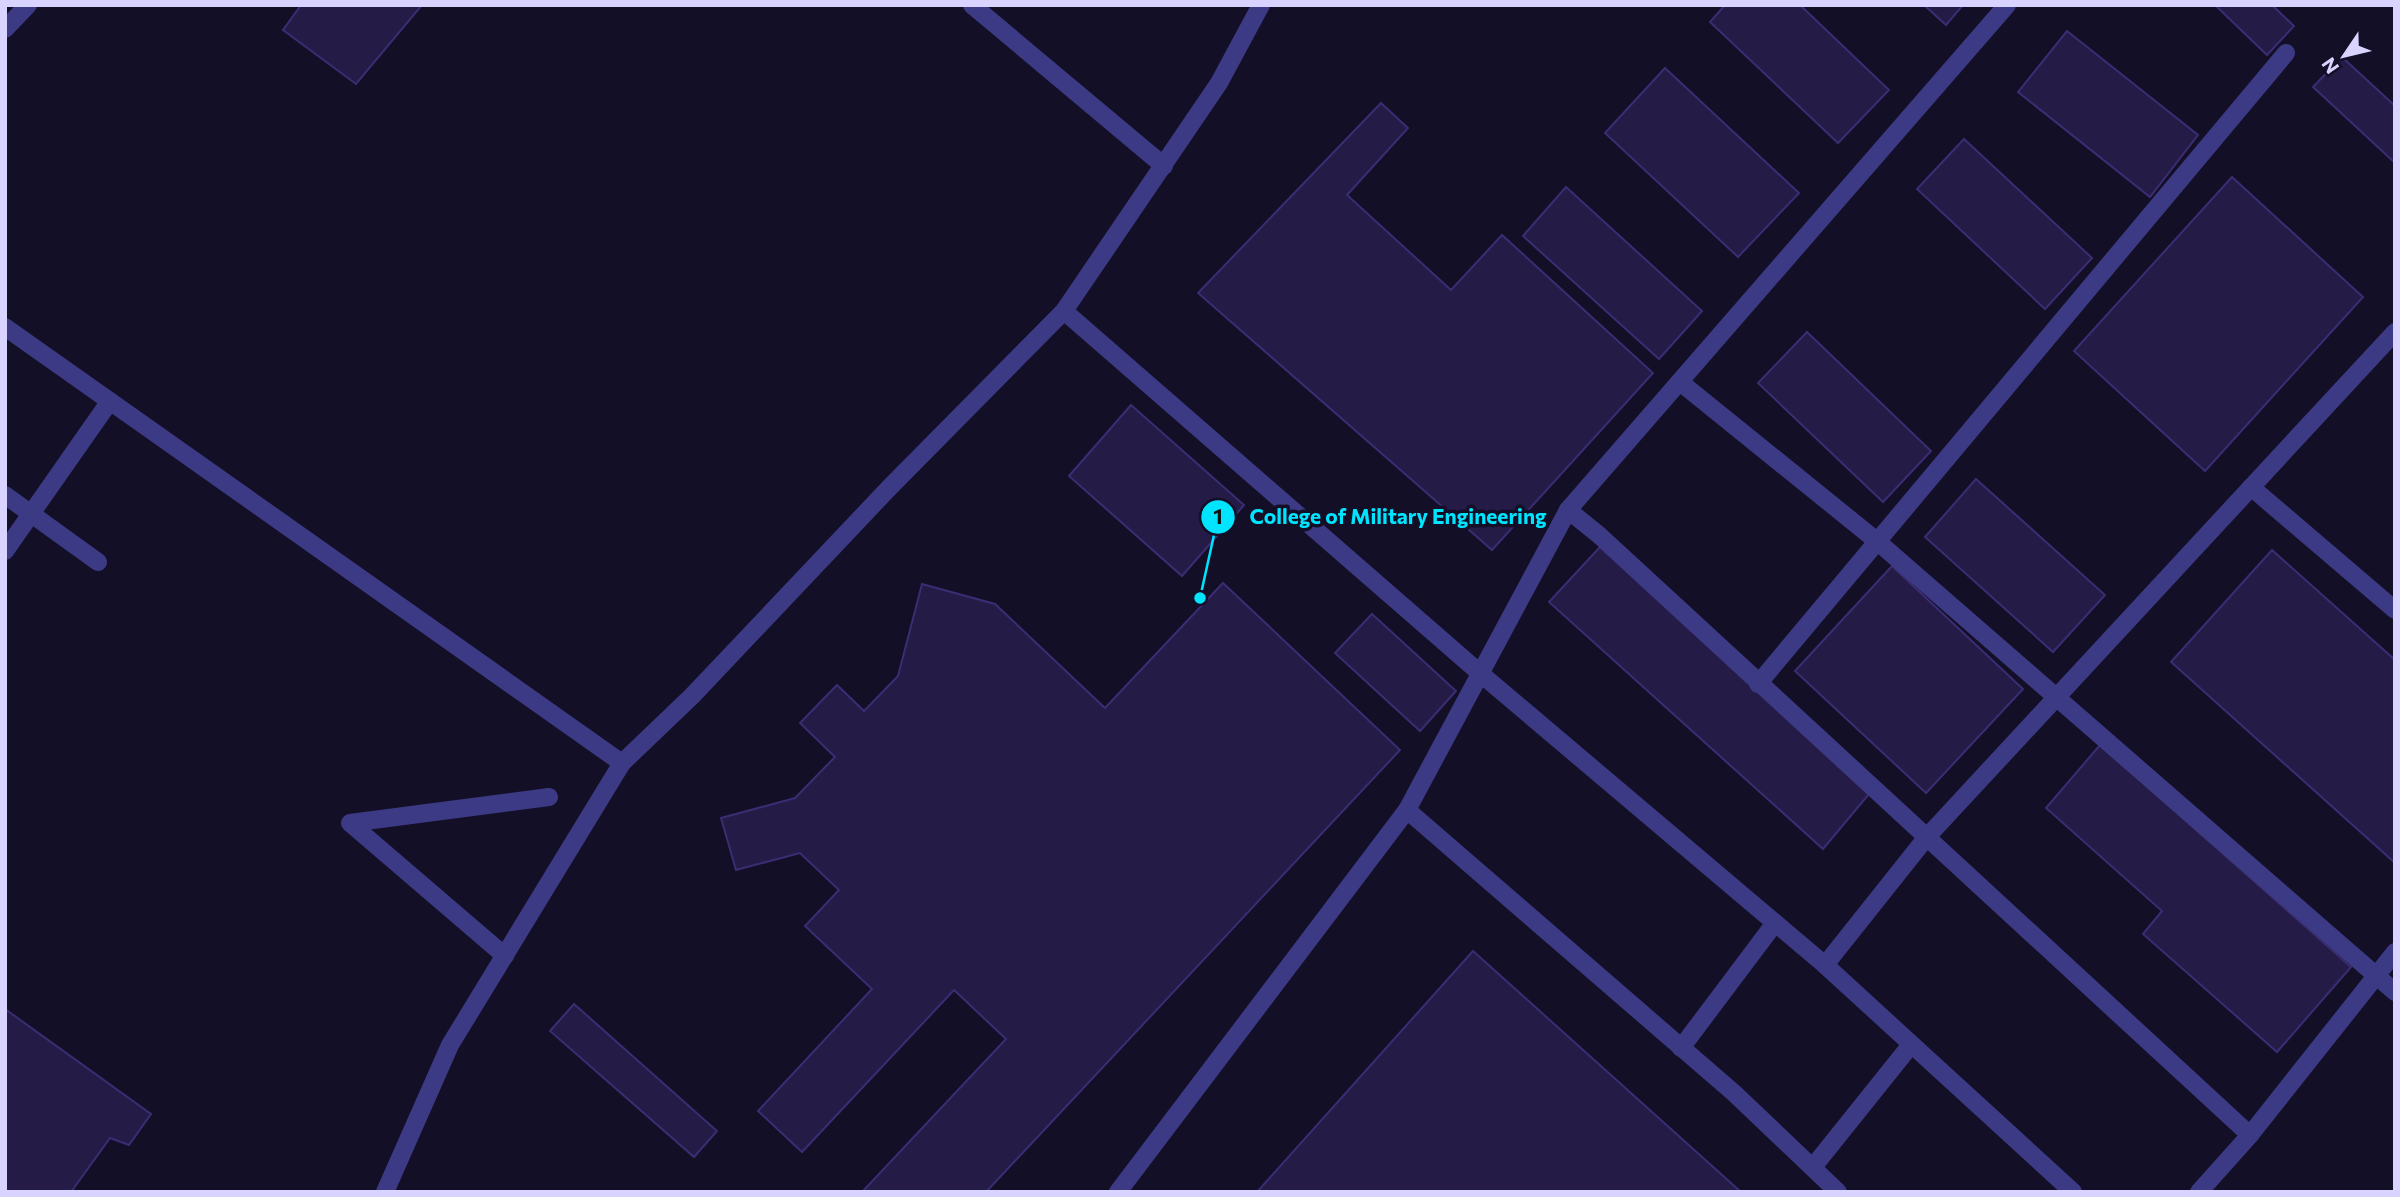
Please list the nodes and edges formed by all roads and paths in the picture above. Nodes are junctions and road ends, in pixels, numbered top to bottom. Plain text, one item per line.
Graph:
1 (28, 5) edge
2 (972, 5) edge
3 (1261, 5) edge
4 (2007, 5) edge
5 (5, 29) edge
6 (2286, 53) dead end
7 (1164, 166) junction
8 (1064, 311) junction
9 (5, 327) edge
10 (2395, 332) edge
11 (1680, 382) junction
12 (110, 401) junction
13 (2251, 488) junction
14 (5, 495) edge
15 (1568, 510) junction
16 (31, 515) junction
17 (1878, 542) junction
18 (5, 551) edge
19 (98, 562) dead end
20 (2395, 610) edge
21 (1481, 674) junction
22 (1758, 684) junction
23 (2057, 696) junction
24 (622, 763) junction
25 (549, 797) dead end
26 (1407, 810) junction
27 (1926, 838) junction
28 (1775, 923) junction
29 (2395, 952) edge
30 (505, 956) junction
31 (1825, 965) junction
32 (2376, 975) junction
33 (2395, 992) edge
34 (1910, 1046) junction
35 (1681, 1048) junction
36 (2250, 1135) junction
37 (1812, 1167) junction
38 (385, 1192) edge
39 (1118, 1192) edge
40 (1838, 1192) edge
41 (2073, 1192) edge
42 (2199, 1192) edge

1 - 5 lane
2 - 7 lane
3 - 7 lane
4 - 11 lane
6 - 17 lane
7 - 8 lane
8 - 21 lane
8 - 24 lane
9 - 12 lane
10 - 13 lane
11 - 15 lane
11 - 17 lane
12 - 16 lane
12 - 24 lane
13 - 20 lane
13 - 23 lane
14 - 16 lane
15 - 21 lane
15 - 22 lane
16 - 18 lane
16 - 19 lane
17 - 22 lane
17 - 23 lane
21 - 26 lane
21 - 28 lane
22 - 27 lane
23 - 27 lane
23 - 32 lane
24 - 30 lane
25 - 30 lane
26 - 35 lane
26 - 39 lane
27 - 31 lane
27 - 36 lane
28 - 31 lane
28 - 35 lane
29 - 32 lane
30 - 38 lane
31 - 34 lane
32 - 33 lane
32 - 36 lane
34 - 37 lane
34 - 41 lane
35 - 37 lane
36 - 42 lane
37 - 40 lane

